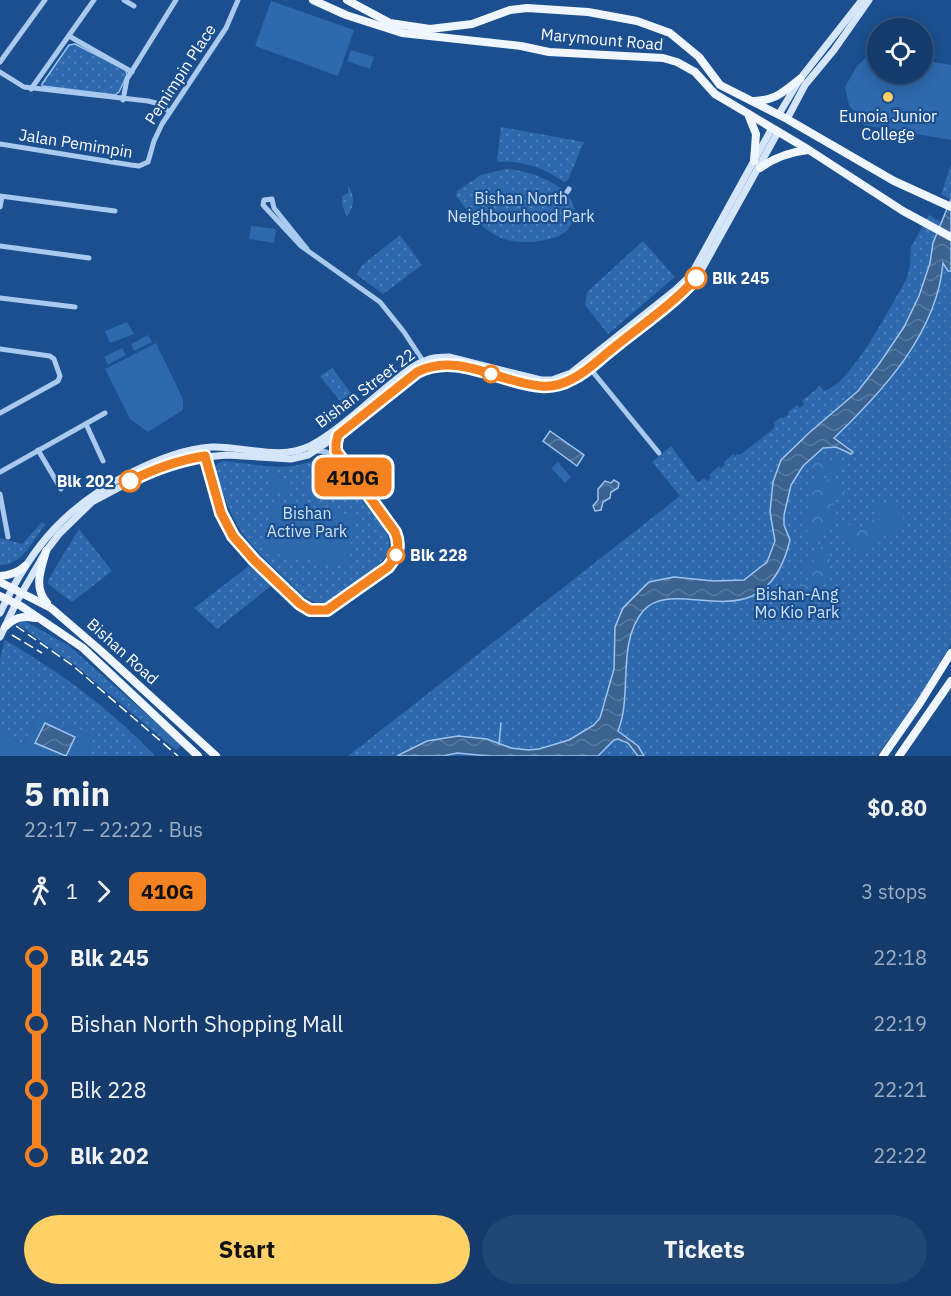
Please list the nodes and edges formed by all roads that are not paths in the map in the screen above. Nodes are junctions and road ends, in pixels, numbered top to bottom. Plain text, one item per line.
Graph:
1 (45, 0) edge
2 (94, 0) edge
3 (124, 0) edge
4 (176, 0) edge
5 (313, 0) edge
6 (347, 0) edge
7 (862, 0) edge
8 (869, 0) edge
9 (236, 1) edge
10 (134, 6) dead end
11 (69, 36) junction
12 (0, 62) edge
13 (0, 72) edge
14 (132, 72) junction
15 (800, 79) junction
16 (31, 89) junction
17 (123, 100) junction
18 (753, 101) junction
19 (170, 112) junction
20 (747, 114) junction
21 (783, 117) junction
22 (775, 130) junction
23 (0, 144) edge
24 (809, 150) junction
25 (148, 162) joint
26 (757, 164) junction
27 (1, 196) edge
28 (0, 207) edge
29 (951, 207) edge
30 (115, 211) dead end
31 (951, 237) edge
32 (0, 246) edge
33 (307, 249) junction
34 (89, 258) dead end
35 (0, 298) edge
36 (75, 307) dead end
37 (0, 350) edge
38 (426, 364) junction
39 (587, 365) junction
40 (0, 413) edge
41 (105, 413) dead end
42 (86, 424) junction
43 (338, 435) junction
44 (38, 450) junction
45 (316, 451) junction
46 (204, 452) junction
47 (659, 453) dead end
48 (104, 461) dead end
49 (0, 472) edge
50 (351, 475) junction
51 (61, 489) dead end
52 (0, 494) edge
53 (8, 537) dead end
54 (46, 551) junction
55 (26, 566) junction
56 (0, 576) edge
57 (0, 582) edge
58 (12, 588) junction
59 (22, 592) junction
60 (3, 597) edge
61 (16, 603) junction
62 (51, 608) junction
63 (0, 613) edge
64 (41, 619) junction
65 (4, 627) junction
66 (0, 637) edge
67 (951, 653) edge
68 (951, 681) edge
69 (198, 756) edge
70 (216, 756) edge
71 (883, 756) edge
72 (899, 756) edge

1 - 12 street
2 - 11 street
3 - 10 street
4 - 14 street, Pemimpin Place
5 - 20 main road, Marymount Road
6 - 18 main road, Marymount Road
7 - 15 main road
8 - 21 main road
9 - 19 street, Pemimpin Place
11 - 14 street
11 - 16 street
13 - 16 street
14 - 17 street, Pemimpin Place
15 - 18 main road
15 - 21 main road
16 - 17 street
17 - 19 street
18 - 21 main road, Marymount Road
19 - 25 street, Pemimpin Place
20 - 22 main road, Marymount Road
20 - 26 main road
21 - 22 main road, Bishan Street 22
21 - 29 main road, Marymount Road
22 - 24 main road, Marymount Road
22 - 26 main road, Bishan Street 22
23 - 25 street, Jalan Pemimpin
24 - 26 main road
24 - 31 main road, Marymount Road
26 - 39 main road, Bishan Street 22
27 - 28 street
27 - 30 street
32 - 34 street
33 - 33 street
33 - 38 street
35 - 36 street
37 - 40 street
38 - 39 main road, Bishan Street 22
38 - 43 main road, Bishan Street 22
38 - 46 main road, Bishan Street 22
39 - 47 street
41 - 42 street
42 - 44 street
42 - 48 street
43 - 45 main road, Bishan Street 22
43 - 50 street
44 - 49 street
44 - 51 street
45 - 46 main road, Bishan Street 22
45 - 50 street
46 - 50 street
46 - 54 main road, Bishan Street 22
46 - 55 main road, Bishan Street 22
52 - 53 street
54 - 59 main road, Bishan Street 22
54 - 62 main road
55 - 56 main road
55 - 58 main road, Bishan Street 22
57 - 58 main road, Bishan Road
58 - 59 main road, Bishan Road
58 - 60 main road, Bishan Street 22
59 - 61 main road, Bishan Street 22
59 - 62 main road, Bishan Road
60 - 61 main road, Bishan Road
60 - 63 main road, Bishan Street 22
61 - 64 main road, Bishan Road
61 - 65 main road, Bishan Street 22
62 - 70 main road, Bishan Road
64 - 65 main road
64 - 69 main road, Bishan Road
65 - 66 main road, Bishan Street 22
67 - 71 main road
68 - 72 main road

